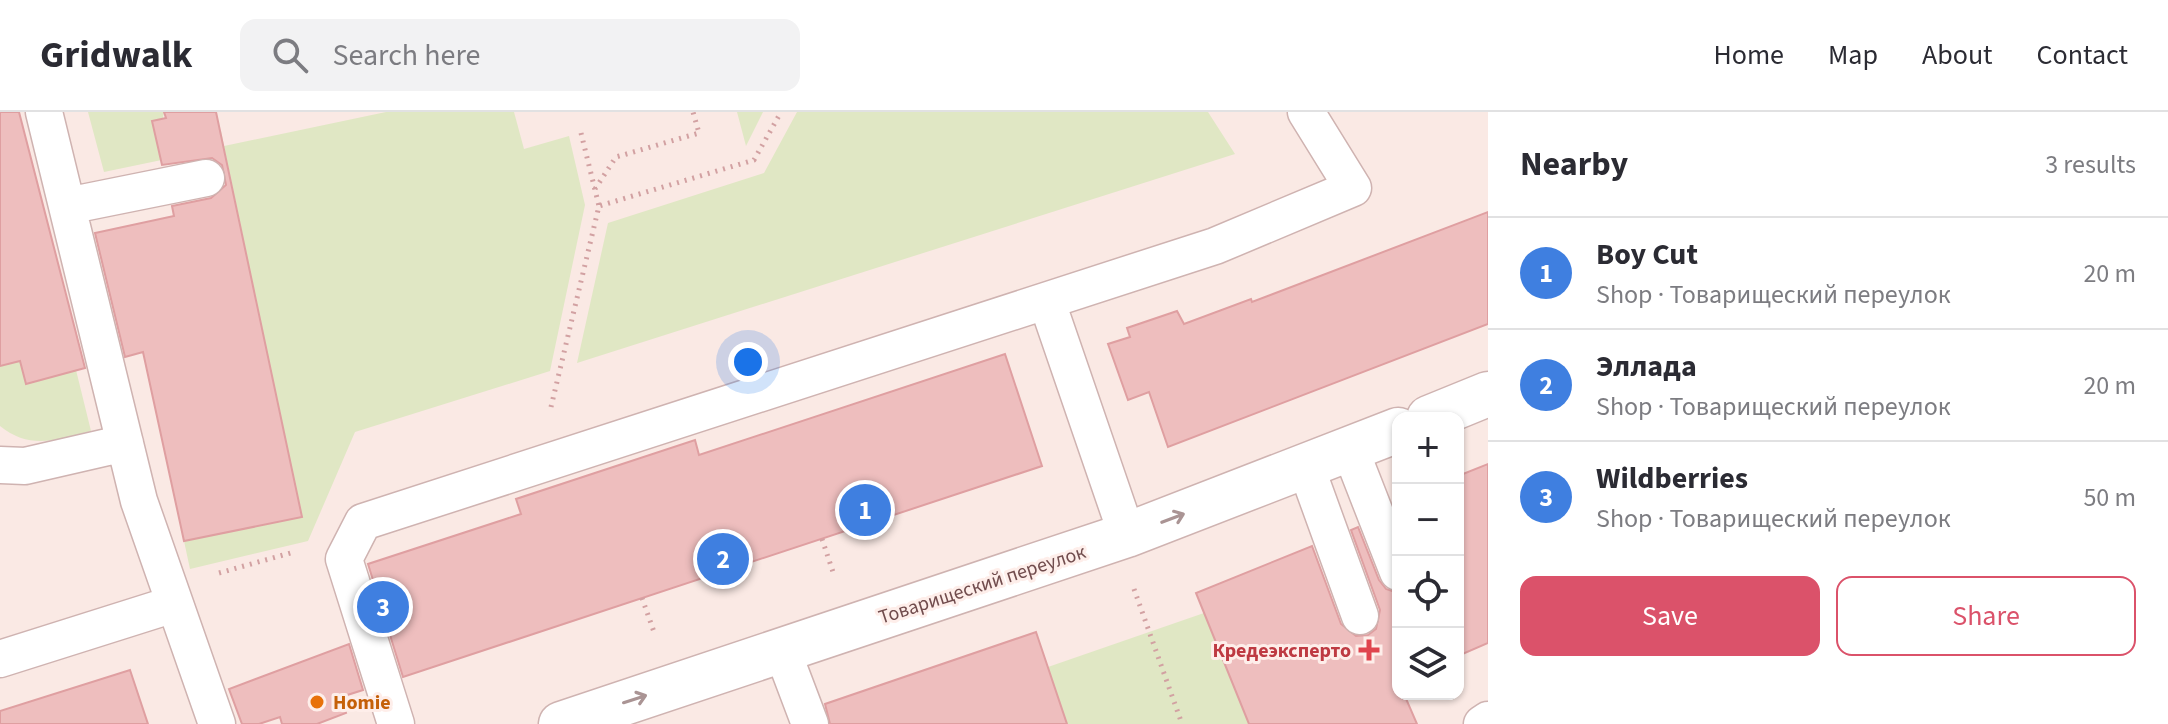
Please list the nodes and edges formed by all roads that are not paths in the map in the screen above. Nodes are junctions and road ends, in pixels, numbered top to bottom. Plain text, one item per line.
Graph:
1 (44, 112) edge
2 (1306, 112) edge
3 (206, 178) dead end
4 (67, 206) junction
5 (1047, 302) junction
6 (1488, 394) edge
7 (1444, 412) edge
8 (1392, 432) edge
9 (125, 443) junction
10 (1350, 449) junction
11 (0, 465) edge
12 (1306, 467) junction
13 (1127, 535) junction
14 (1392, 557) edge
15 (171, 595) junction
16 (1360, 616) dead end
17 (782, 650) junction
18 (0, 659) edge
19 (1488, 720) edge
20 (217, 724) edge
21 (396, 724) edge
22 (561, 724) edge
23 (810, 724) edge
24 (1482, 724) edge

1 - 4 lane
2 - 5 lane
3 - 4 lane
4 - 9 lane
5 - 13 lane
5 - 21 lane
6 - 7 street
8 - 10 street, Товарищеский переулок
9 - 11 lane
9 - 15 lane
10 - 12 street, Товарищеский переулок
10 - 14 lane
13 -> 12 street, Товарищеский переулок
12 - 16 lane
13 - 17 street, Товарищеский переулок
15 - 18 lane
15 - 20 lane
22 -> 17 street, Товарищеский переулок
17 - 23 lane
19 - 24 lane

